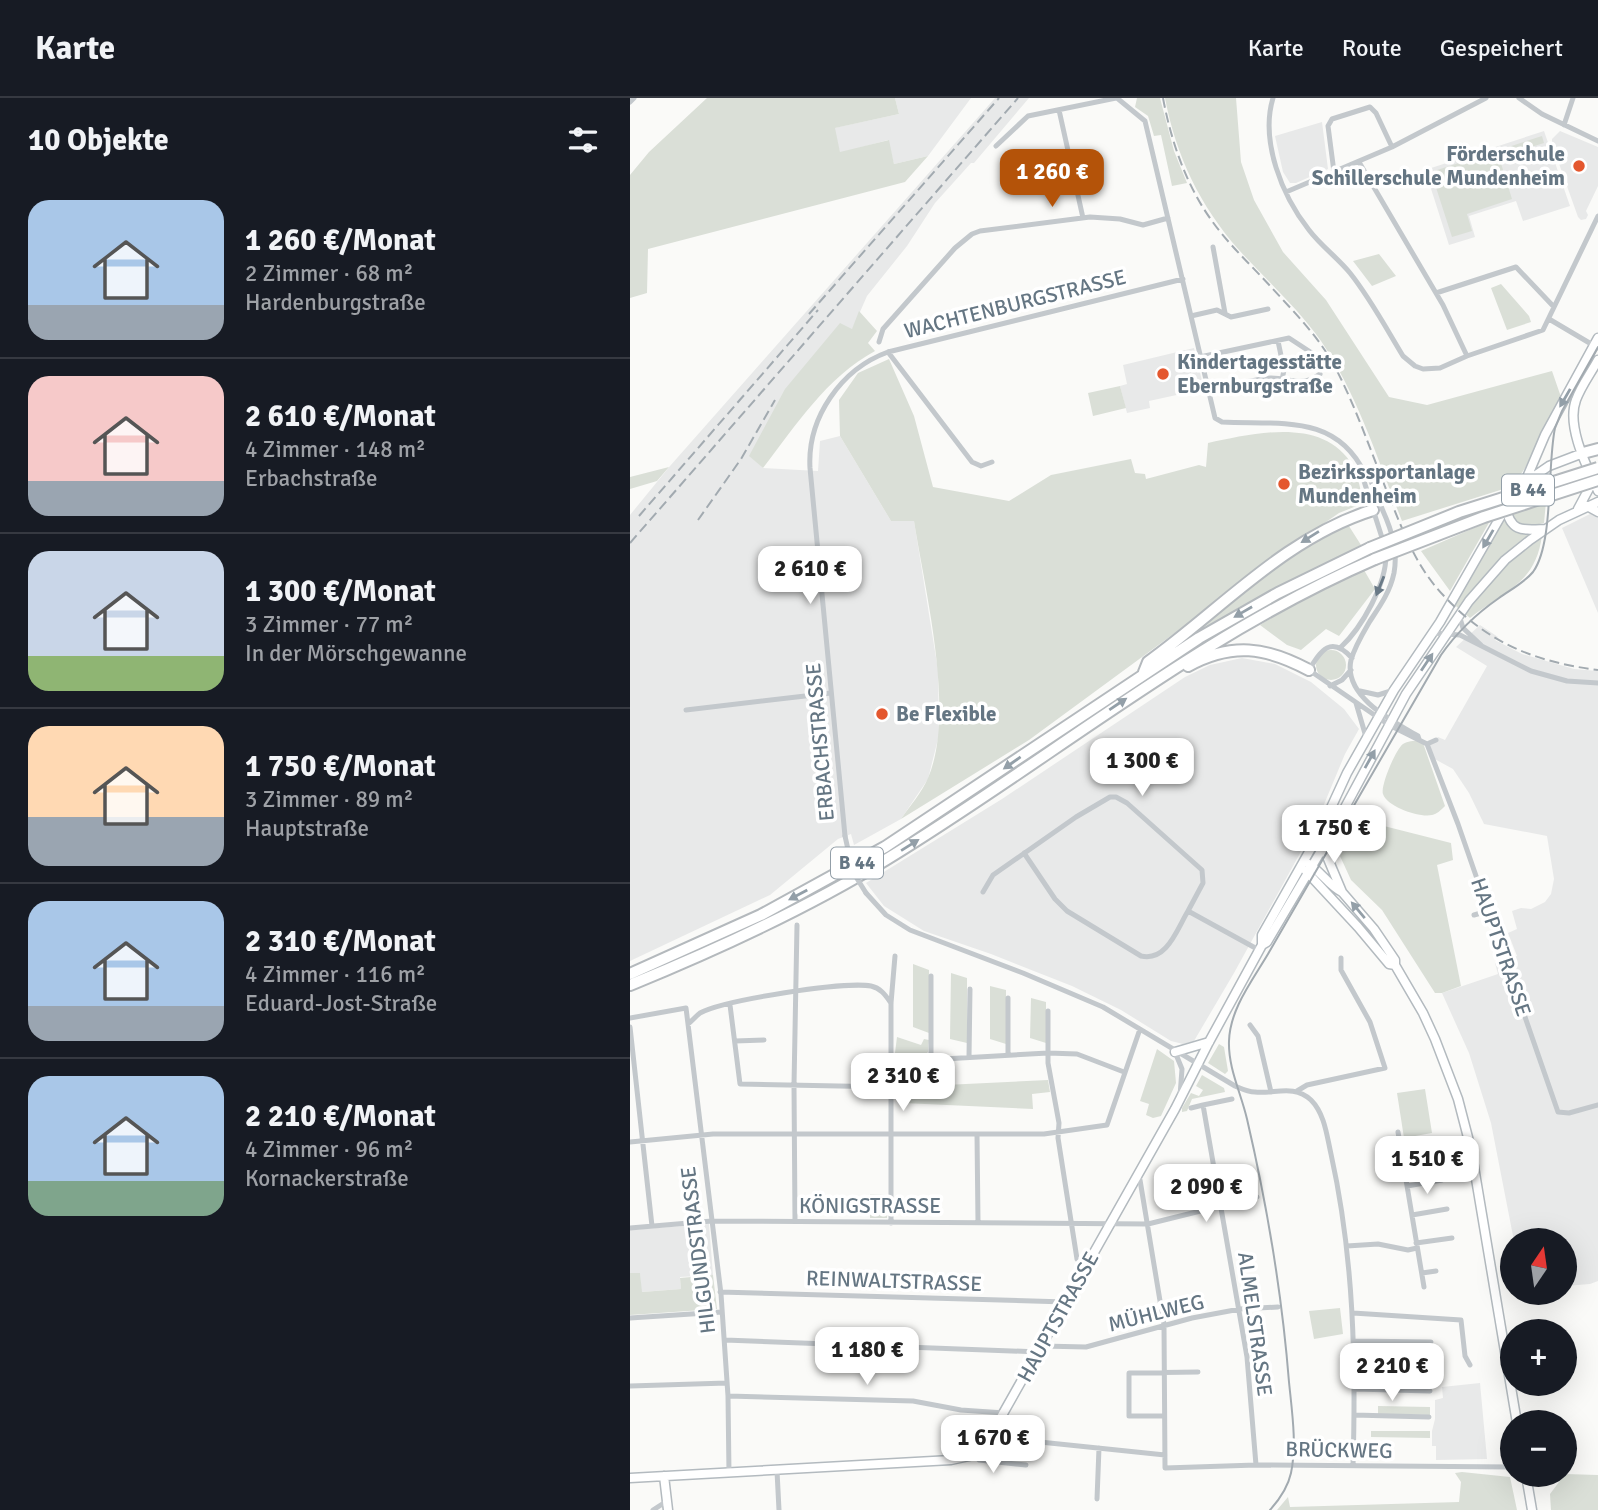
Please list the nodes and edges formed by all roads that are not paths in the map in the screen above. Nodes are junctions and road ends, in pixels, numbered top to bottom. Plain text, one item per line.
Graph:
1 (634, 98) edge
2 (1116, 98) edge
3 (1273, 98) edge
4 (1486, 98) edge
5 (1519, 98) edge
6 (1573, 98) edge
7 (630, 102) edge
8 (1059, 110) junction
9 (1564, 125) junction
10 (1598, 141) edge
11 (996, 146) dead end
12 (1392, 147) junction
13 (1359, 162) junction
14 (1334, 172) junction
15 (1286, 192) junction
16 (1598, 216) edge
17 (1083, 218) junction
18 (1168, 218) junction
19 (1213, 247) dead end
20 (1183, 279) junction
21 (1436, 293) junction
22 (1554, 307) junction
23 (1268, 309) dead end
24 (1225, 313) junction
25 (1191, 316) junction
26 (1549, 319) junction
27 (1278, 341) junction
28 (879, 342) dead end
29 (1597, 344) edge
30 (888, 352) junction
31 (1466, 356) junction
32 (1200, 357) junction
33 (1318, 357) dead end
34 (1598, 360) edge
35 (1320, 374) dead end
36 (1282, 380) junction
37 (1209, 391) junction
38 (1598, 449) edge
39 (1583, 453) junction
40 (992, 462) dead end
41 (1598, 468) edge
42 (1365, 474) junction
43 (1596, 481) edge
44 (1525, 482) junction
45 (1598, 491) edge
46 (1598, 502) edge
47 (1587, 506) junction
48 (1506, 507) junction
49 (1378, 511) junction
50 (1576, 511) junction
51 (1598, 512) edge
52 (1545, 529) junction
53 (1372, 554) junction
54 (1459, 615) junction
55 (1433, 633) junction
56 (1446, 634) junction
57 (1340, 648) junction
58 (1485, 648) junction
59 (1352, 659) junction
60 (1309, 670) junction
61 (1351, 670) junction
62 (1144, 673) junction
63 (1156, 679) junction
64 (1598, 683) edge
65 (1330, 686) junction
66 (1359, 690) junction
67 (1394, 690) junction
68 (831, 692) junction
69 (1356, 703) junction
70 (686, 710) dead end
71 (1380, 715) junction
72 (1390, 723) junction
73 (1366, 739) junction
74 (1436, 740) dead end
75 (1427, 744) junction
76 (1328, 839) junction
77 (1024, 853) junction
78 (1307, 867) junction
79 (982, 892) dead end
80 (1342, 892) junction
81 (1188, 911) junction
82 (1488, 911) junction
83 (1474, 915) dead end
84 (797, 925) dead end
85 (1261, 948) junction
86 (895, 956) dead end
87 (1341, 958) dead end
88 (1395, 965) junction
89 (630, 974) edge
90 (931, 976) dead end
91 (630, 985) edge
92 (970, 989) dead end
93 (795, 991) junction
94 (1008, 998) dead end
95 (891, 1003) junction
96 (730, 1005) junction
97 (1048, 1011) dead end
98 (630, 1017) edge
99 (688, 1024) junction
100 (1250, 1025) dead end
101 (630, 1027) edge
102 (1140, 1028) junction
103 (764, 1040) dead end
104 (735, 1041) junction
105 (1209, 1042) junction
106 (1175, 1052) junction
107 (1048, 1053) junction
108 (1008, 1054) junction
109 (969, 1057) junction
110 (931, 1060) junction
111 (891, 1062) junction
112 (1197, 1064) junction
113 (1124, 1072) junction
114 (794, 1085) junction
115 (890, 1087) junction
116 (1297, 1091) junction
117 (1270, 1092) junction
118 (1180, 1099) junction
119 (1232, 1099) dead end
120 (1203, 1105) junction
121 (1598, 1105) edge
122 (1191, 1108) dead end
123 (1059, 1132) junction
124 (1398, 1132) dead end
125 (977, 1134) junction
126 (701, 1135) junction
127 (794, 1135) junction
128 (890, 1135) junction
129 (643, 1141) junction
130 (630, 1142) edge
131 (1437, 1151) dead end
132 (1402, 1156) junction
133 (1136, 1177) junction
134 (1443, 1180) dead end
135 (1407, 1186) junction
136 (1257, 1197) dead end
137 (1221, 1207) junction
138 (1447, 1209) dead end
139 (1412, 1215) junction
140 (712, 1221) junction
141 (795, 1221) junction
142 (978, 1222) junction
143 (891, 1223) junction
144 (1072, 1223) junction
145 (1110, 1224) junction
146 (1148, 1224) junction
147 (652, 1226) junction
148 (630, 1228) edge
149 (1451, 1238) dead end
150 (1417, 1246) junction
151 (1347, 1247) junction
152 (1086, 1268) junction
153 (1436, 1271) dead end
154 (1422, 1273) junction
155 (1424, 1287) dead end
156 (720, 1292) junction
157 (1066, 1302) junction
158 (1278, 1307) dead end
159 (1240, 1309) junction
160 (722, 1312) junction
161 (1353, 1312) junction
162 (630, 1318) edge
163 (1164, 1325) junction
164 (724, 1340) junction
165 (1354, 1341) junction
166 (1431, 1342) dead end
167 (1040, 1349) junction
168 (1470, 1365) dead end
169 (1355, 1366) junction
170 (1430, 1368) dead end
171 (1198, 1372) dead end
172 (1164, 1373) junction
173 (727, 1383) junction
174 (630, 1386) edge
175 (1355, 1390) junction
176 (1430, 1391) dead end
177 (728, 1396) junction
178 (1515, 1410) edge
179 (1004, 1413) junction
180 (1354, 1415) junction
181 (1164, 1416) junction
182 (1429, 1417) dead end
183 (991, 1437) junction
184 (1099, 1448) junction
185 (974, 1455) junction
186 (1165, 1455) junction
187 (1026, 1465) dead end
188 (1256, 1465) junction
189 (1353, 1466) junction
190 (1500, 1467) edge
191 (776, 1471) junction
192 (729, 1473) junction
193 (664, 1476) junction
194 (630, 1478) edge
195 (1528, 1487) edge
196 (1097, 1499) dead end
197 (667, 1506) edge
198 (653, 1510) edge
199 (779, 1510) edge
200 (1532, 1510) edge

1 - 7 street
2 - 8 street
2 - 18 street
3 - 15 street
4 - 12 street
5 - 9 street
6 - 9 street
8 - 11 street
8 - 17 street
9 - 10 street
12 - 13 street
12 - 14 street
13 - 14 street
13 - 21 street
14 - 15 street
15 - 31 street
16 - 22 street
17 - 18 street
17 - 28 street
18 - 20 street
19 - 24 street
20 - 25 street
20 - 30 street, WACHTENBURGSTRASSE
21 - 22 street
21 - 31 street
22 - 26 street
23 - 24 street
24 - 25 street
25 - 32 street
26 - 29 street
26 - 31 street
27 - 32 street
27 - 33 street
27 - 36 street
29 -> 44 main road
30 - 40 street, WACHTENBURGSTRASSE
30 - 68 street, ERBACHSTRASSE
32 - 37 street
34 - 39 main road
35 - 36 street
36 - 37 street
37 - 42 street
38 - 39 highway
39 - 43 main road
39 - 44 main road
41 - 53 highway, B 44, bridge
42 - 49 street
42 - 49 street
43 - 45 main road
43 - 50 main road
43 - 53 highway, B 44, bridge
44 - 48 main road, HAUPTSTRASSE
46 - 47 main road, HAUPTSTRASSE
47 - 50 main road, HAUPTSTRASSE
47 - 51 main road
48 - 52 main road
48 -> 55 main road, HAUPTSTRASSE
49 -> 57 street
49 - 59 street
49 -> 62 highway
50 - 52 main road, HAUPTSTRASSE
52 - 54 main road, HAUPTSTRASSE
53 -> 62 highway, B 44
53 - 63 highway, B 44
54 - 56 main road, HAUPTSTRASSE
54 - 58 street
55 - 56 street
55 - 67 main road, HAUPTSTRASSE
56 - 58 street
72 -> 56 main road, HAUPTSTRASSE
57 - 59 street
57 - 60 street
58 - 64 street
59 - 61 street
60 - 63 highway
60 - 65 street
61 - 65 street
61 - 66 street
62 -> 89 highway, B 44
91 -> 63 highway, B 44
65 - 69 street
66 - 67 street
66 - 71 street
67 - 71 main road, HAUPTSTRASSE
68 - 70 street
68 - 102 street, ERBACHSTRASSE, bridge
69 - 71 street
69 - 73 street
71 - 72 street
71 - 73 main road, HAUPTSTRASSE
72 - 75 street
76 -> 72 main road, HAUPTSTRASSE
73 - 78 main road, HAUPTSTRASSE
74 - 75 street
75 - 82 street, HAUPTSTRASSE
76 - 78 main road, HAUPTSTRASSE
76 - 80 main road
77 - 79 street
77 - 81 street
77 - 81 street
78 - 80 main road
78 - 85 main road, HAUPTSTRASSE
78 - 85 main road, HAUPTSTRASSE
78 - 88 main road
88 -> 80 main road
81 - 85 street
82 - 83 street
82 - 121 street, HAUPTSTRASSE
84 - 93 street
85 - 105 main road, HAUPTSTRASSE
86 - 95 street
87 - 116 street, ERBACHSTRASSE
88 - 178 main road
90 - 110 street
92 - 109 street
93 - 95 street
93 - 96 street
93 - 114 street
94 - 108 street
95 - 111 street
96 - 99 street
96 - 104 street
97 - 107 street
98 - 99 street
99 - 126 street, HILGUNDSTRASSE
100 - 117 street
101 - 129 street
102 - 106 street, ERBACHSTRASSE
102 - 113 street
103 - 104 street
104 - 114 street
105 - 106 main road
105 - 112 main road, HAUPTSTRASSE
106 - 112 street, ERBACHSTRASSE
106 - 118 street
107 - 108 street
107 - 113 street
107 - 123 street
108 - 109 street
109 - 110 street
110 - 111 street
111 - 115 street
112 - 117 street, ERBACHSTRASSE
112 - 118 main road, HAUPTSTRASSE
113 - 123 street
114 - 115 street
114 - 127 street
115 - 128 street
116 - 117 street, ERBACHSTRASSE
116 - 151 street
118 - 133 main road, HAUPTSTRASSE
119 - 120 street
120 - 122 street
120 - 137 street, ALMELSTRASSE
123 - 125 street
123 - 144 street
124 - 132 street
125 - 128 street
125 - 142 street
126 - 127 street
126 - 129 street
126 - 140 street, HILGUNDSTRASSE
127 - 128 street
127 - 141 street
128 - 143 street
129 - 130 street
129 - 147 street
131 - 132 street
132 - 135 street
133 - 145 main road, HAUPTSTRASSE
133 - 146 street
134 - 135 street
135 - 139 street
136 - 137 street, KÖNIGSTRASSE
137 - 146 street, KÖNIGSTRASSE
137 - 159 street, ALMELSTRASSE
138 - 139 street
139 - 150 street
140 - 141 street, KÖNIGSTRASSE
140 - 147 street, KÖNIGSTRASSE
140 - 156 street, HILGUNDSTRASSE
141 - 143 street, KÖNIGSTRASSE
142 - 143 street, KÖNIGSTRASSE
142 - 144 street, KÖNIGSTRASSE
144 - 145 street, KÖNIGSTRASSE
144 - 152 street
145 - 146 street, KÖNIGSTRASSE
145 - 152 main road, HAUPTSTRASSE
146 - 163 street
147 - 148 street, KÖNIGSTRASSE
149 - 150 street
150 - 151 street
150 - 154 street
151 - 161 street
152 - 157 main road, HAUPTSTRASSE
153 - 154 street
154 - 155 street
156 - 157 street, REINWALTSTRASSE
156 - 160 street, HILGUNDSTRASSE
157 - 167 main road, HAUPTSTRASSE
158 - 159 street, MÜHLWEG
159 - 163 street, MÜHLWEG
159 - 188 street, ALMELSTRASSE
160 - 162 street
160 - 164 street, HILGUNDSTRASSE
161 - 165 street
161 - 168 street
163 - 167 street, MÜHLWEG
163 - 172 street
164 - 167 street, MÜHLWEG
164 - 173 street, HILGUNDSTRASSE
165 - 166 street
165 - 169 street
167 - 179 main road, HAUPTSTRASSE
169 - 170 street
169 - 175 street
171 - 172 street
172 - 181 street
172 - 181 street
173 - 174 street
173 - 177 street, HILGUNDSTRASSE
175 - 176 street
175 - 180 street
177 - 179 street
177 - 192 street, HILGUNDSTRASSE
179 - 183 main road, HAUPTSTRASSE
180 - 182 street
180 - 189 street
181 - 186 street
183 - 184 street
183 - 185 main road, HAUPTSTRASSE
184 - 186 street
184 - 196 street
185 - 187 street
185 - 191 main road
186 - 188 street, BRÜCKWEG
188 - 189 street, BRÜCKWEG
189 - 190 street, BRÜCKWEG
191 - 192 main road
191 - 199 street
192 - 193 main road
193 - 194 main road
193 - 197 main road
195 - 200 main road
197 - 198 street

